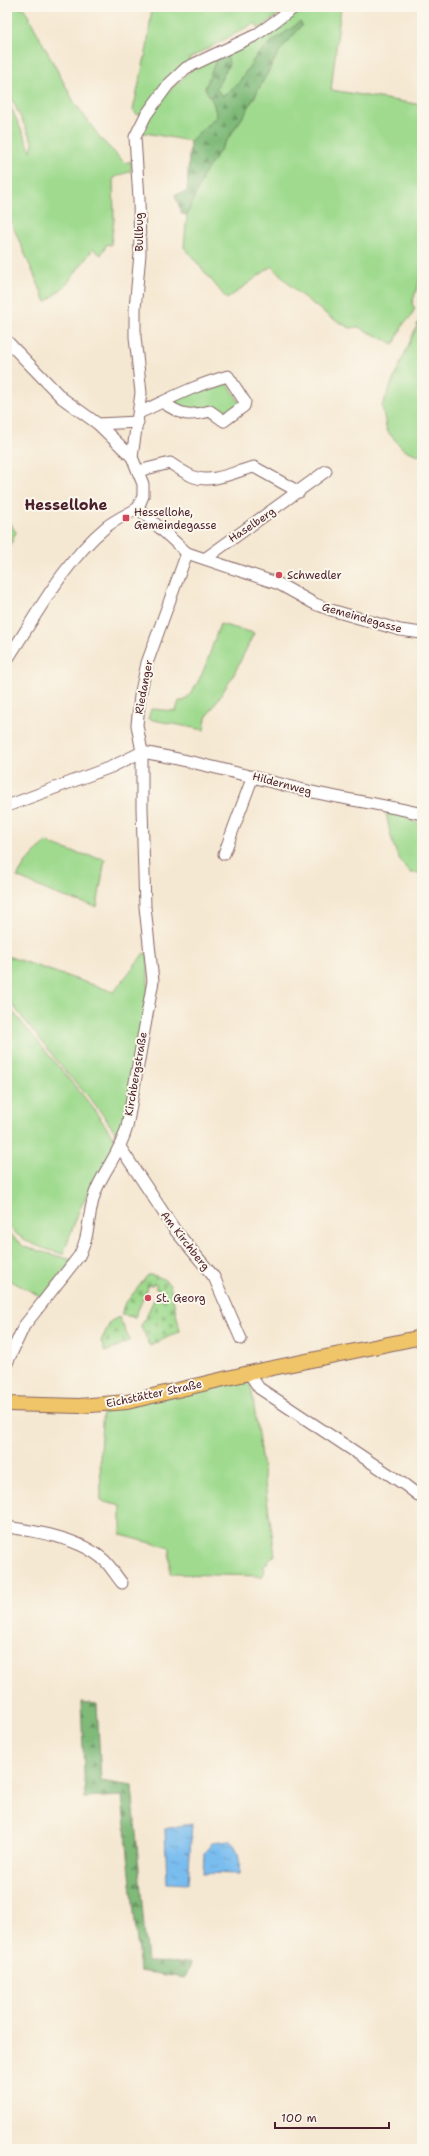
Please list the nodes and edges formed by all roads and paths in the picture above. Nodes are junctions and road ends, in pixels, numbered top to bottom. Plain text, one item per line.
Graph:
1 (295, 7) edge
2 (7, 341) edge
3 (162, 402) junction
4 (138, 418) junction
5 (98, 424) junction
6 (132, 457) junction
7 (138, 471) junction
8 (326, 471) dead end
9 (299, 492) junction
10 (138, 508) junction
11 (187, 553) junction
12 (206, 558) junction
13 (422, 633) edge
14 (7, 660) edge
15 (142, 752) junction
16 (252, 776) junction
17 (7, 806) edge
18 (422, 814) edge
19 (224, 854) dead end
20 (120, 1147) junction
21 (422, 1337) edge
22 (241, 1340) dead end
23 (7, 1363) edge
24 (249, 1373) junction
25 (7, 1404) edge
26 (422, 1498) edge
27 (7, 1527) edge
28 (122, 1583) dead end

1 - 4 street, Bullbug
2 - 5 street
3 - 3 street
3 - 4 street
4 - 5 street
4 - 6 street, Bullbug
5 - 6 street
6 - 7 street
7 - 9 street
7 - 10 street
8 - 9 street, Haselberg
9 - 12 street, Haselberg
10 - 11 street, Gemeindegasse
10 - 14 street
11 - 12 street, Gemeindegasse
11 - 15 street, Riedanger
12 - 13 street, Gemeindegasse
15 - 16 street, Hildernweg
15 - 17 street
15 - 20 street, Kirchbergstraße
16 - 18 street, Hildernweg
16 - 19 street
20 - 22 street, Am Kirchberg
20 - 23 street, Kirchbergstraße
21 - 24 main road, Eichstätter Straße
24 - 25 main road, Eichstätter Straße
24 - 26 street
27 - 28 street

